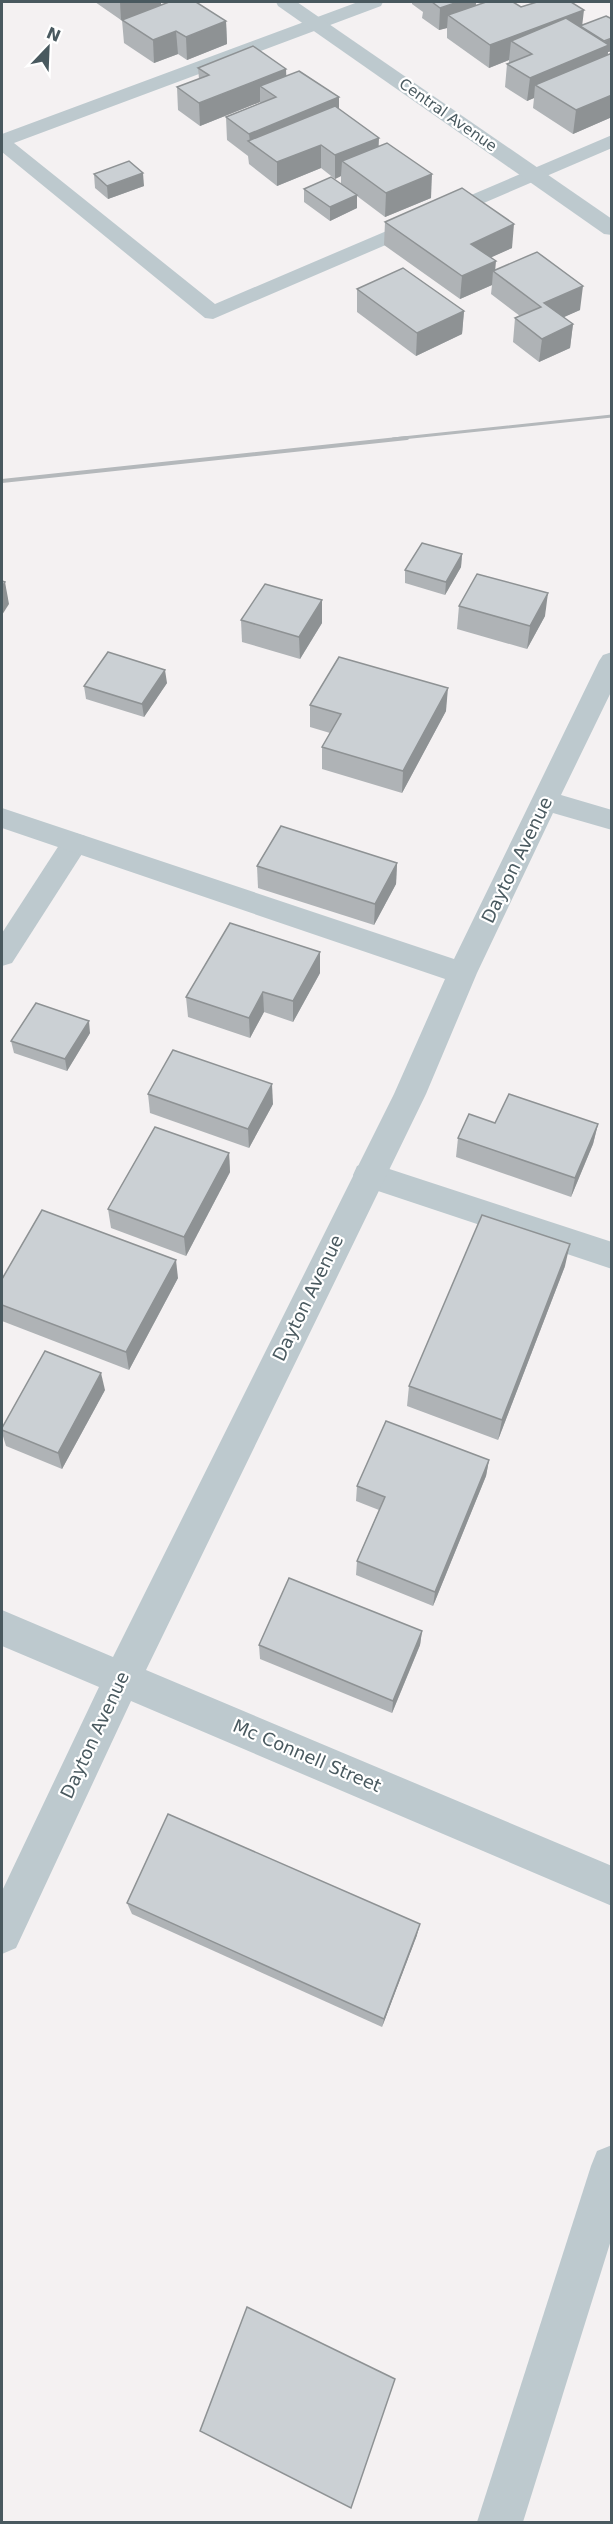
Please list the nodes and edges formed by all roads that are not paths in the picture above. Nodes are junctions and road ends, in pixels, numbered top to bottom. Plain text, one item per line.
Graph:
1 (285, 2) edge
2 (374, 2) edge
3 (315, 22) junction
4 (612, 141) edge
5 (2, 142) edge
6 (533, 174) junction
7 (612, 229) edge
8 (612, 661) edge
9 (546, 801) junction
10 (2, 818) edge
11 (612, 820) edge
12 (75, 843) junction
13 (2, 955) edge
14 (462, 973) junction
15 (368, 1175) junction
16 (612, 1256) edge
17 (2, 1628) edge
18 (123, 1677) junction
19 (612, 1886) edge
20 (2, 1934) edge
21 (612, 2166) edge
22 (501, 2523) edge

1 - 3 street, Central Avenue
2 - 3 lane
3 - 5 lane
3 - 6 street, Central Avenue
4 - 6 lane
5 - 6 lane
6 - 7 street, Central Avenue
8 - 9 street, Dayton Avenue
9 - 11 street
9 - 14 street, Dayton Avenue
10 - 12 street
12 - 13 lane
12 - 14 street
14 - 15 street, Dayton Avenue
15 - 16 lane
15 - 18 street, Dayton Avenue
17 - 18 street, Mc Connell Street
18 - 19 street, Mc Connell Street
18 - 20 street, Dayton Avenue
21 - 22 street

